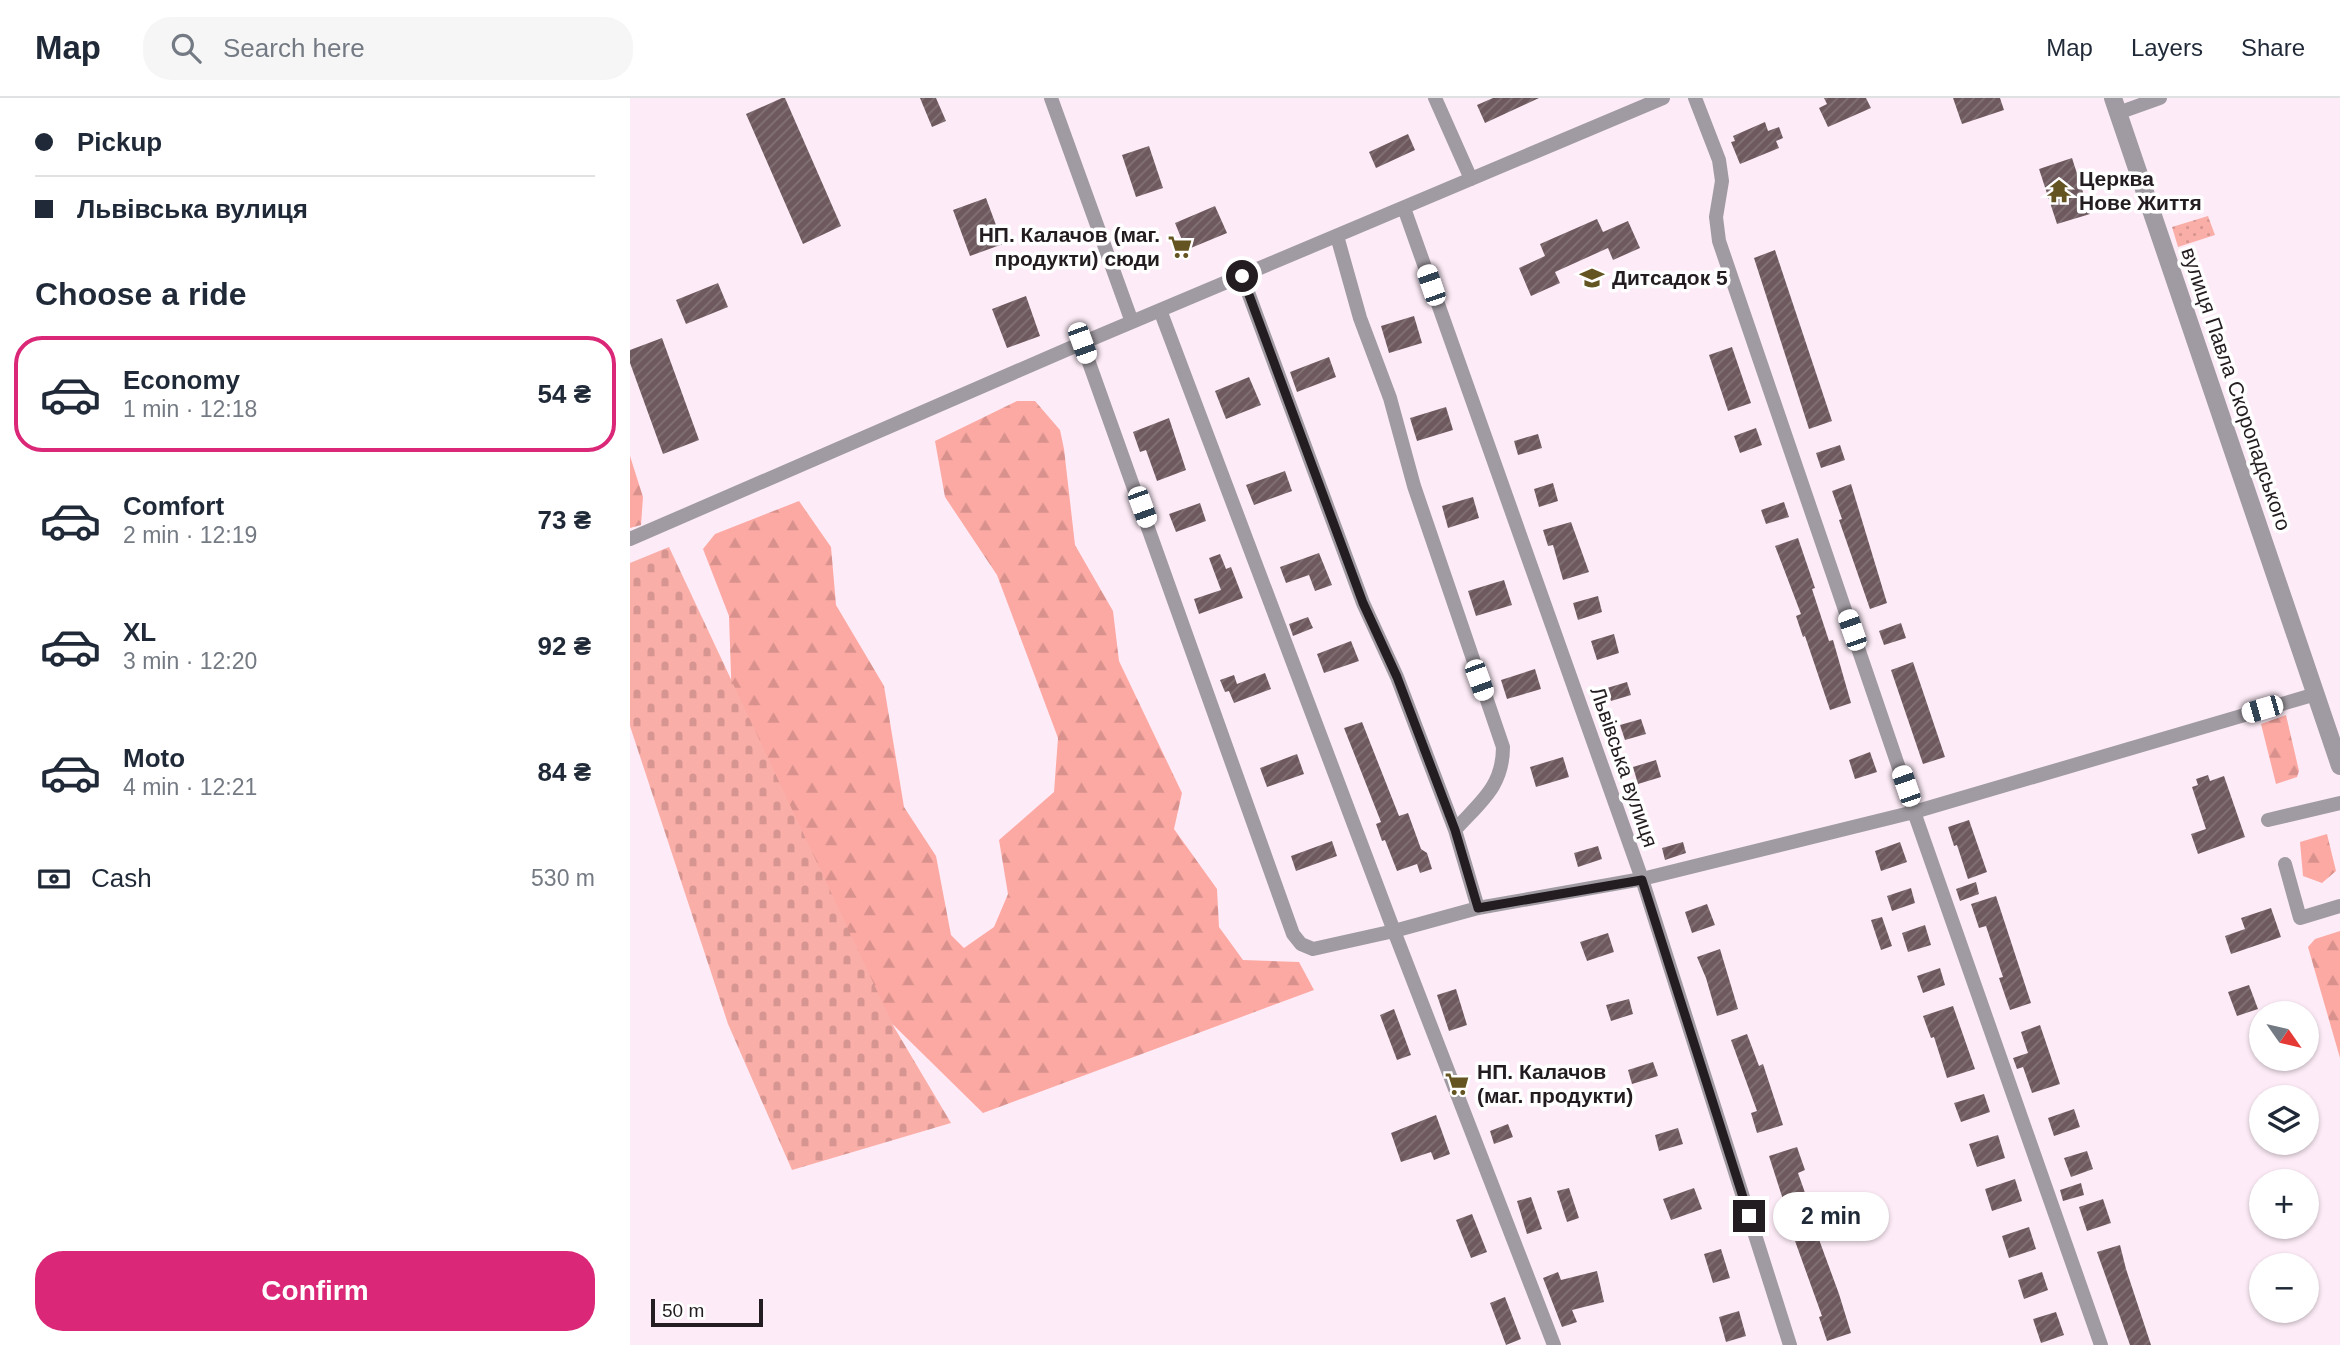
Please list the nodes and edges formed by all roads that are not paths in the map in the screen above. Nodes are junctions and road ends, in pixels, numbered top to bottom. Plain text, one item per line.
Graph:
1 (1051, 98) edge
2 (1435, 98) edge
3 (1663, 98) edge
4 (1695, 98) edge
5 (2160, 98) edge
6 (2116, 105) edge
7 (1471, 179) junction
8 (1404, 208) junction
9 (1337, 236) junction
10 (1242, 276) junction
11 (1160, 310) junction
12 (1132, 323) junction
13 (1082, 343) junction
14 (630, 540) edge
15 (2316, 694) junction
16 (2340, 766) edge
17 (2340, 803) edge
18 (1914, 812) junction
19 (2268, 820) dead end
20 (1455, 830) junction
21 (2285, 863) dead end
22 (1642, 880) junction
23 (2340, 906) edge
24 (1478, 908) junction
25 (1394, 931) junction
26 (1554, 1345) edge
27 (1790, 1345) edge
28 (2101, 1345) edge

1 - 12 street
2 - 7 street
3 - 7 street
4 - 18 street
5 - 6 street
6 - 15 street, вулиця Павла Скоропадського
7 - 8 street
8 - 9 street
8 - 22 street, Львівська вулиця
9 - 10 street
9 - 20 street
10 - 11 street
10 - 20 street
11 - 12 street
11 - 25 street
12 - 13 street
13 - 14 street
13 - 25 street
15 - 16 street, вулиця Павла Скоропадського
15 - 18 street
17 - 19 street
18 - 22 street
18 - 28 street
20 - 24 street
21 - 23 street
22 - 24 street
22 - 27 street, Львівська вулиця
24 - 25 street
25 - 26 street

